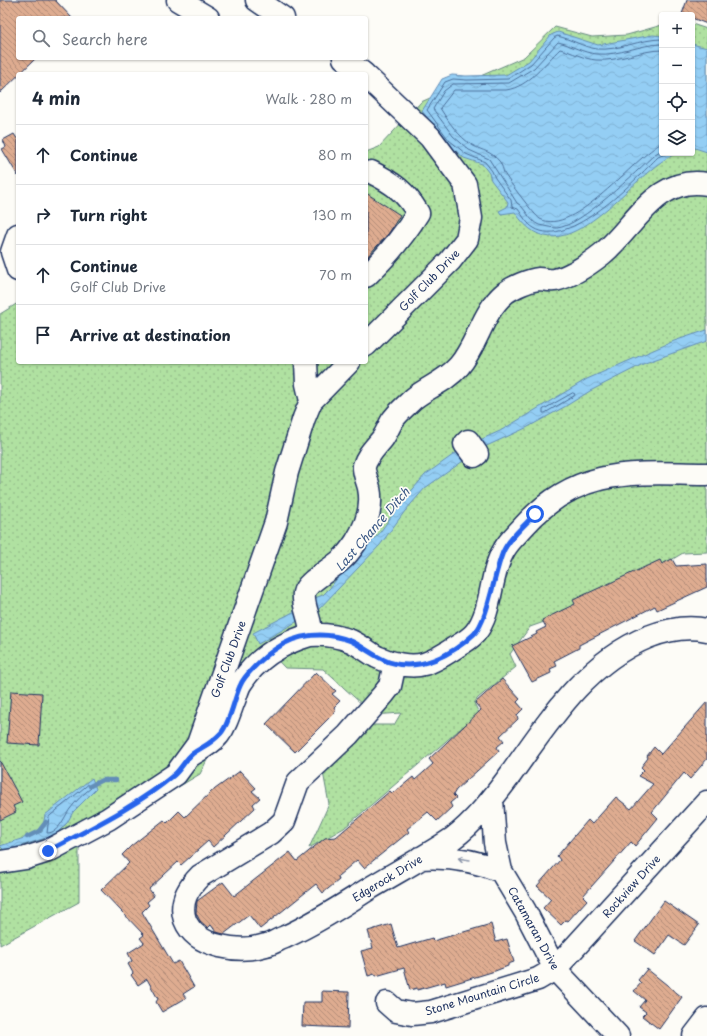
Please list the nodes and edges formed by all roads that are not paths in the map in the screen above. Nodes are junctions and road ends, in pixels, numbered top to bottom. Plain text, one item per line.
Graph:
1 (178, 0) edge
2 (205, 16) edge
3 (368, 78) edge
4 (371, 172) dead end
5 (707, 184) edge
6 (16, 241) edge
7 (16, 264) edge
8 (368, 274) edge
9 (368, 343) edge
10 (306, 364) edge
11 (347, 364) edge
12 (311, 401) junction
13 (707, 474) edge
14 (308, 619) junction
15 (707, 630) edge
16 (396, 663) junction
17 (191, 755) junction
18 (492, 799) junction
19 (707, 802) edge
20 (419, 858) junction
21 (0, 862) edge
22 (501, 871) junction
23 (555, 969) junction
24 (387, 1003) dead end
25 (707, 1019) edge
26 (618, 1036) edge
27 (694, 1036) edge

1 - 2 street
3 - 9 street, Golf Club Drive
4 - 8 street
5 - 14 street
6 - 7 street
10 - 12 street
11 - 12 street, Golf Club Drive
12 - 17 street, Golf Club Drive
13 - 16 street
14 - 16 street
14 - 17 street
15 - 18 street, Edgerock Drive
16 - 20 street, Edgerock Drive
17 - 21 street, Golf Club Drive
18 - 20 street, Edgerock Drive
18 - 22 street, Catamaran Drive
19 - 23 street, Rockview Drive
22 -> 20 street
22 - 23 street, Catamaran Drive
23 - 24 street, Stone Mountain Circle
23 - 26 street, Catamaran Drive
25 - 27 street

